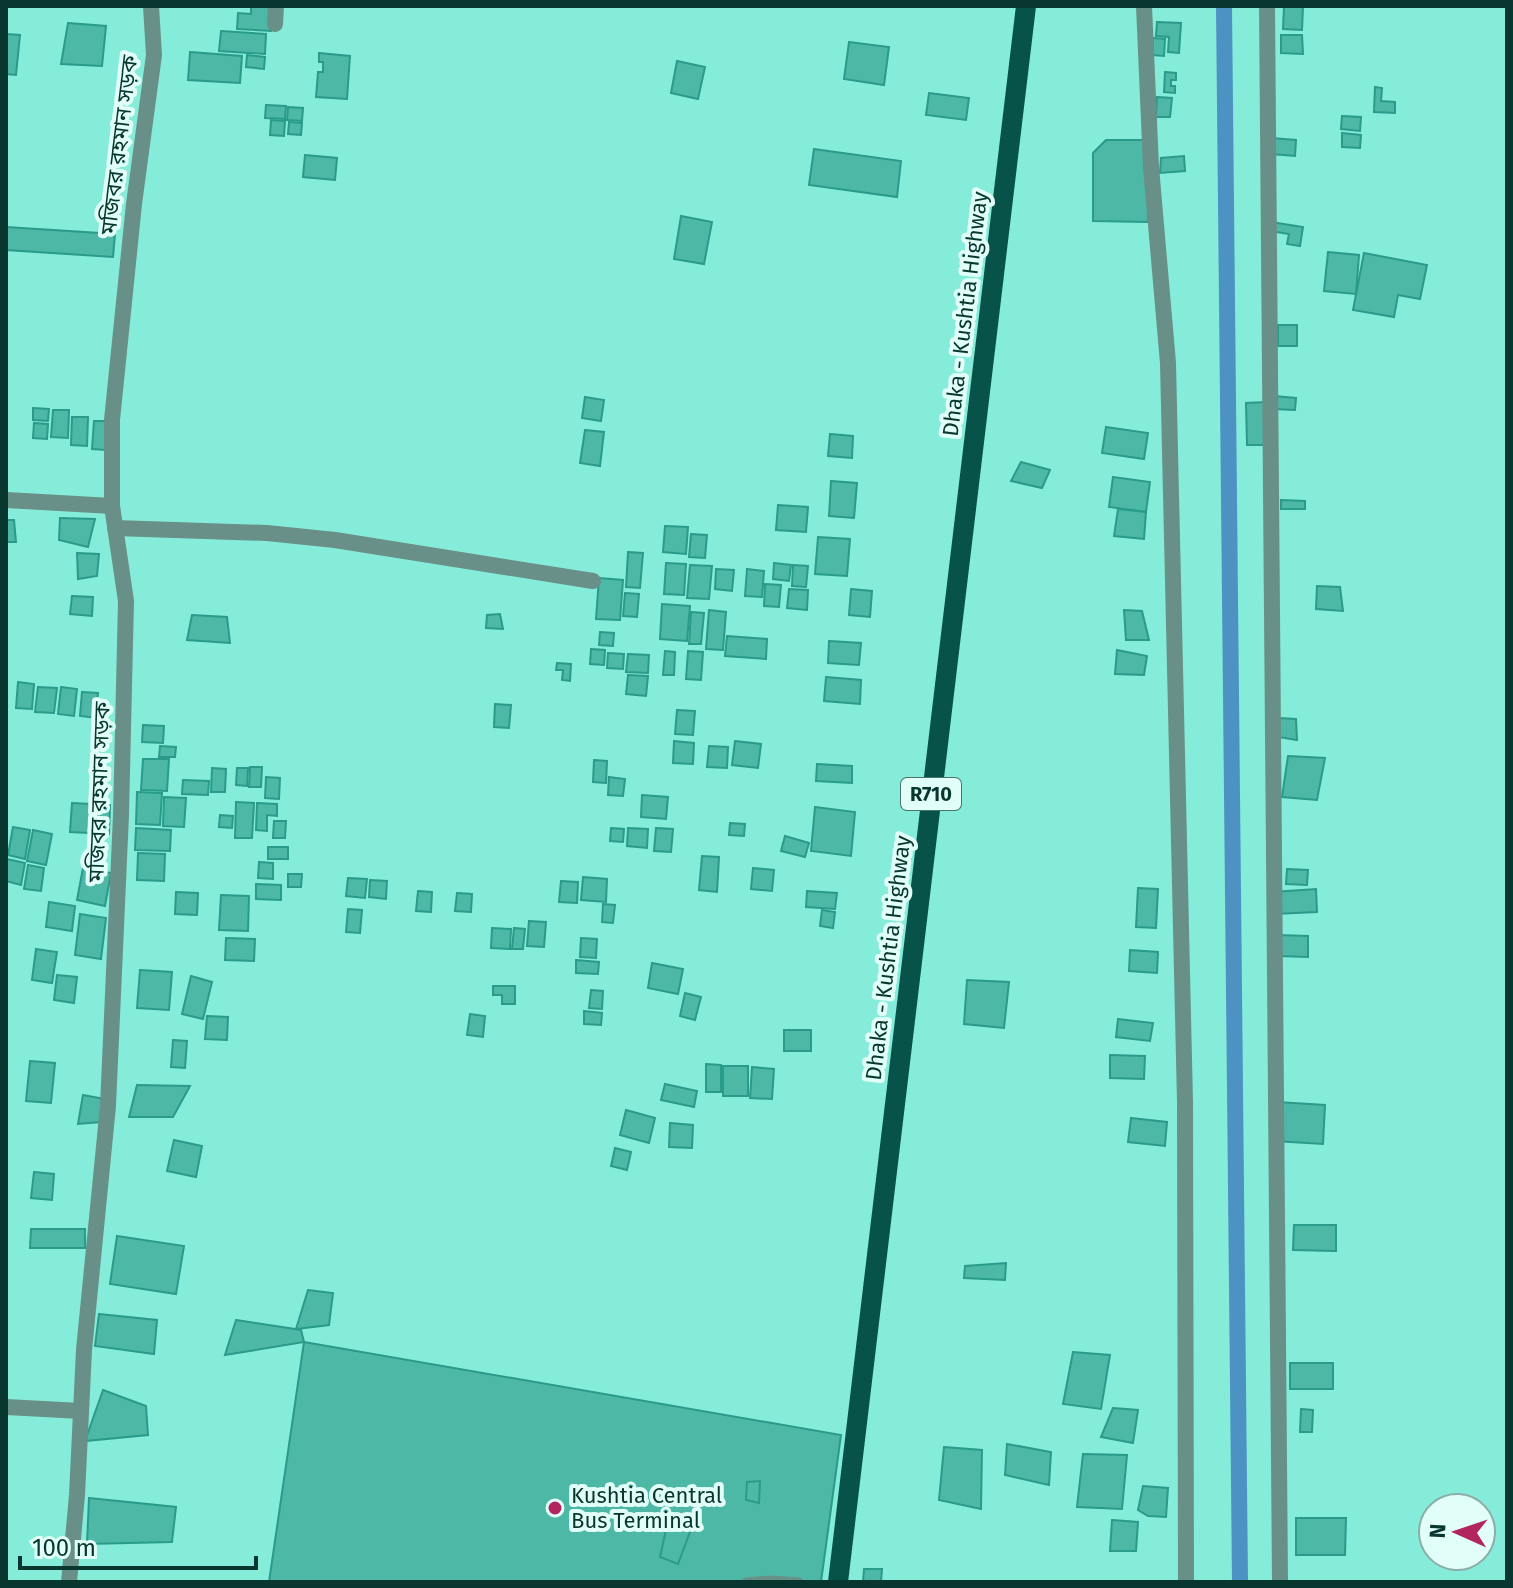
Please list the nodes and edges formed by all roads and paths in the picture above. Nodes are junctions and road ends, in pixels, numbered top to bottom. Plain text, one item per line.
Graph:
1 (151, 6) edge
2 (276, 6) edge
3 (1026, 6) edge
4 (1144, 6) edge
5 (1267, 6) edge
6 (275, 24) dead end
7 (6, 500) edge
8 (112, 506) junction
9 (115, 528) junction
10 (593, 581) dead end
11 (6, 1407) edge
12 (81, 1411) junction
13 (69, 1582) edge
14 (746, 1582) edge
15 (799, 1582) edge
16 (838, 1582) edge
17 (1186, 1582) edge
18 (1280, 1582) edge

1 - 8 street, মজিবর রহমান সড়ক
2 - 6 street
3 - 16 main road, Dhaka - Kushtia Highway / R710
4 - 17 street
5 - 18 street
7 - 8 street
8 - 9 street, মজিবর রহমান সড়ক
9 - 10 street
9 - 12 street, মজিবর রহমান সড়ক
11 - 12 street
12 - 13 street, মজিবর রহমান সড়ক
14 - 15 lane

